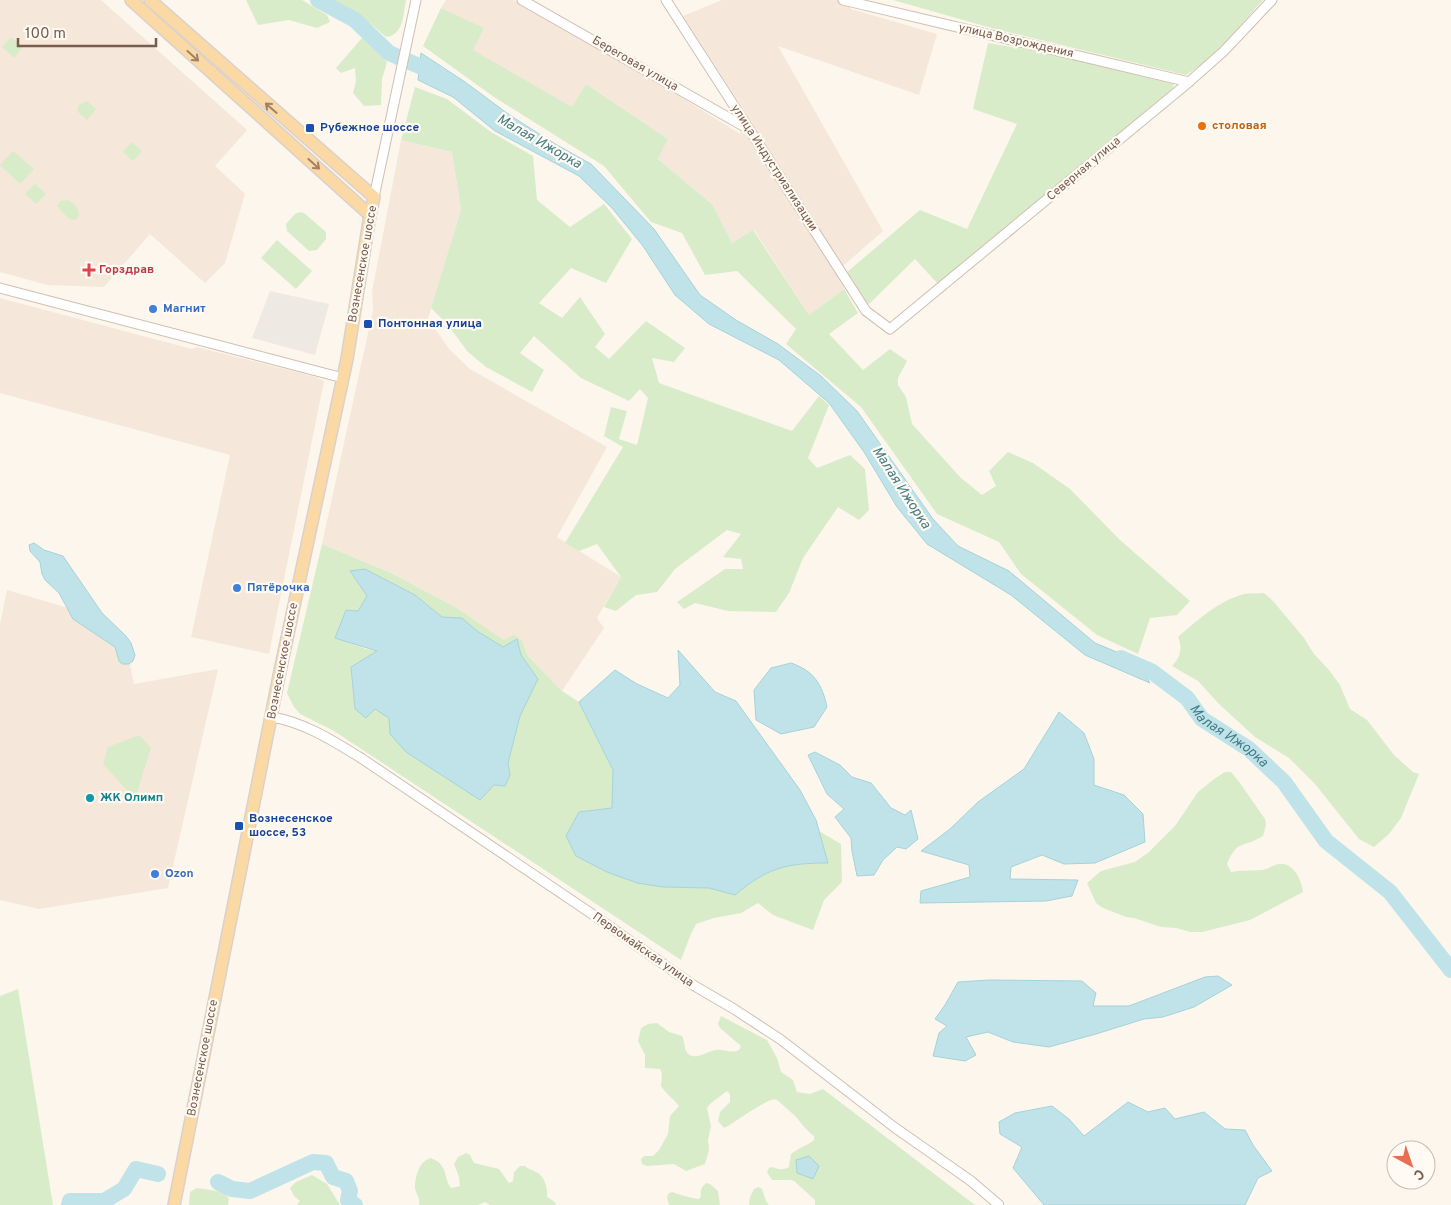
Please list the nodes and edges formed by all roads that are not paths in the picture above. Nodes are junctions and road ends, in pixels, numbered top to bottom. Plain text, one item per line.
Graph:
1 (131, 0) edge
2 (150, 0) edge
3 (522, 0) edge
4 (666, 0) edge
5 (842, 0) edge
6 (1272, 0) edge
7 (416, 3) edge
8 (1189, 82) junction
9 (748, 129) junction
10 (374, 198) junction
11 (370, 215) junction
12 (0, 288) edge
13 (890, 329) joint
14 (343, 378) junction
15 (272, 717) junction
16 (174, 1205) edge
17 (1000, 1205) edge

1 -> 11 main road
10 -> 2 main road
3 - 9 street, Береговая улица
4 - 9 street, улица Индустриализации
5 - 8 street, улица Возрождения
6 - 8 street, Северная улица
7 - 10 street, Вознесенское шоссе
8 - 13 street, Северная улица
9 - 13 street, улица Индустриализации
10 - 11 main road, Вознесенское шоссе
11 - 14 main road, Вознесенское шоссе
12 - 14 street
14 - 15 main road, Вознесенское шоссе
15 - 16 main road, Вознесенское шоссе
15 - 17 street, Первомайская улица

